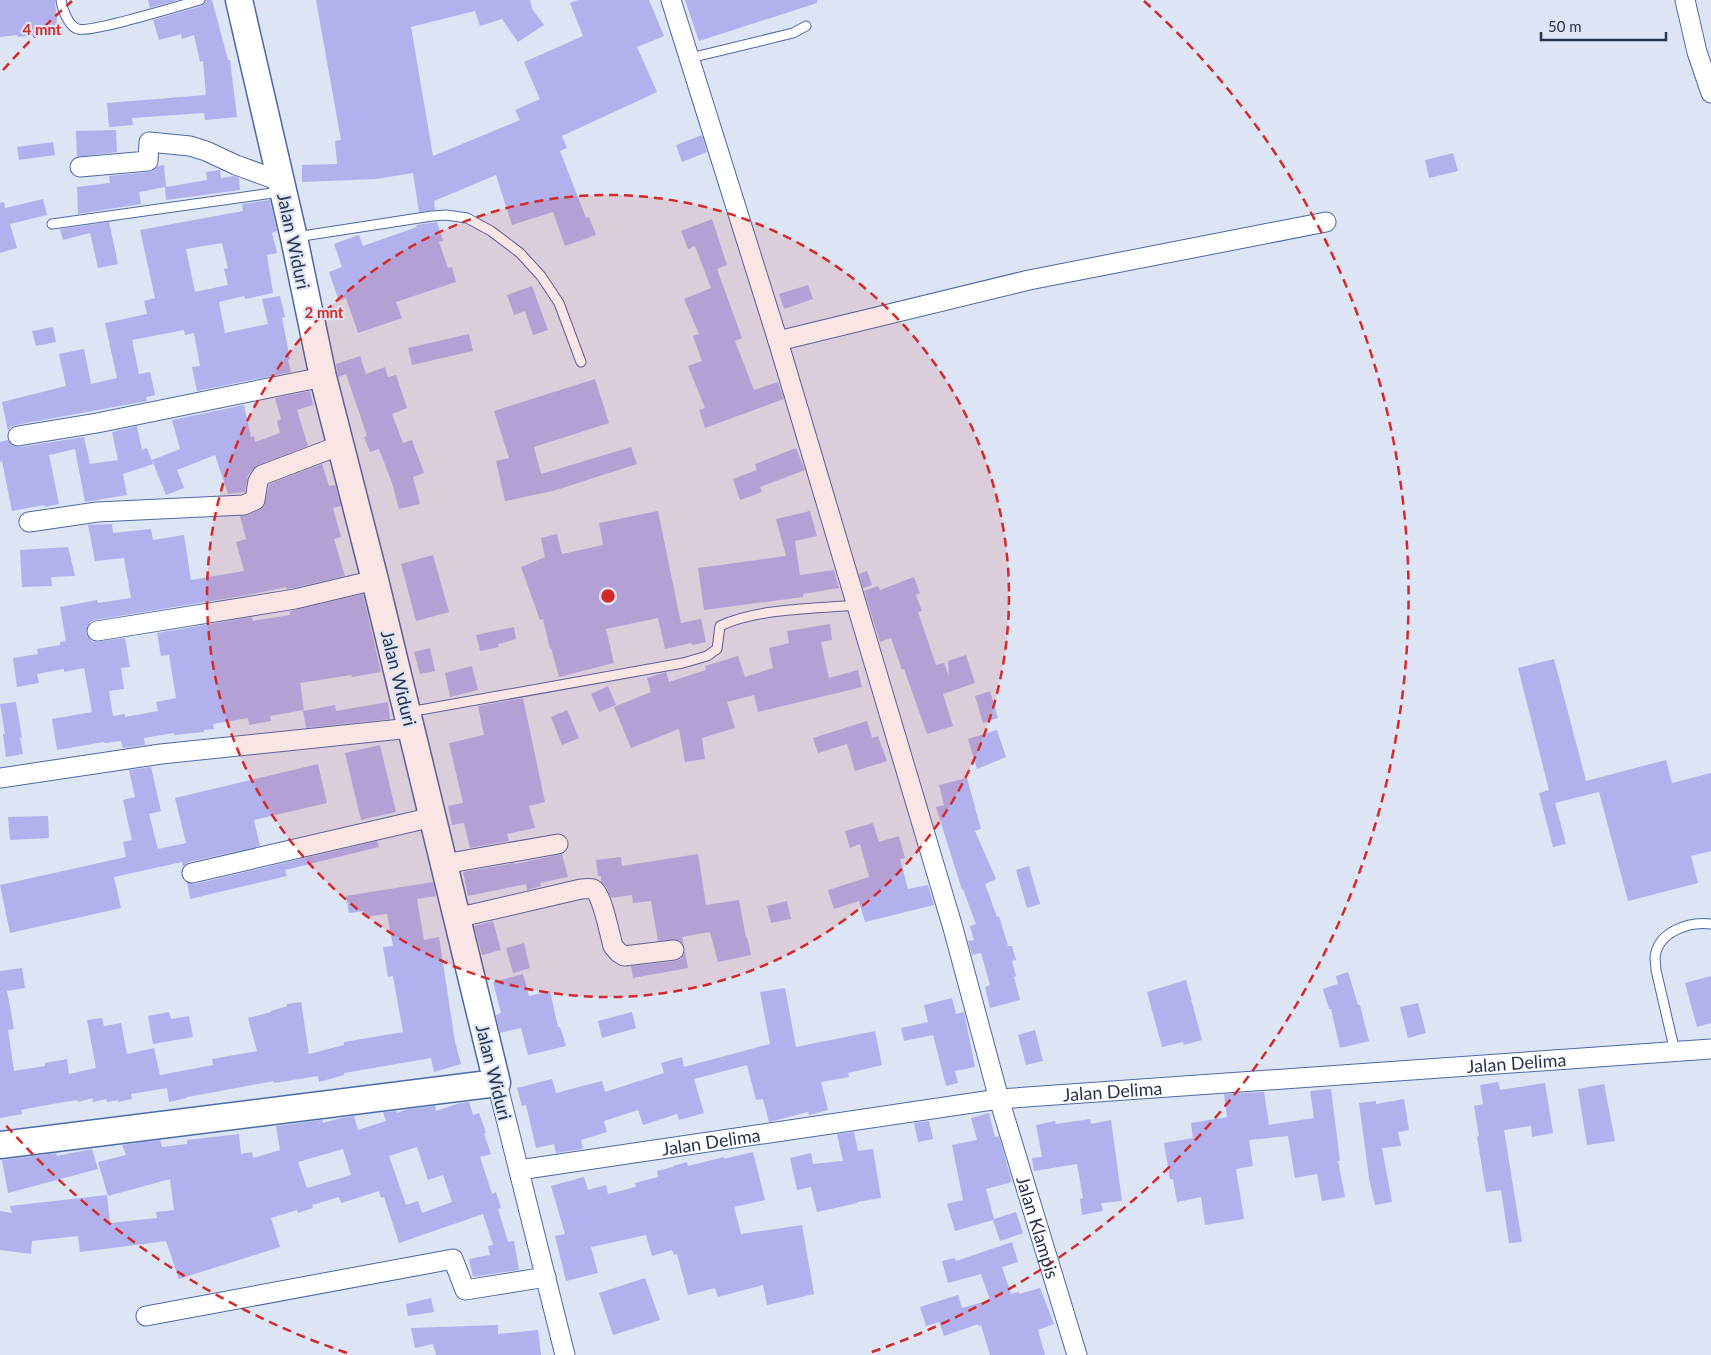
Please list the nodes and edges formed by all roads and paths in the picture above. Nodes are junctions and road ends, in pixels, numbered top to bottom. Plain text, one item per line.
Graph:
1 (61, 0) edge
2 (200, 0) edge
3 (239, 0) edge
4 (671, 0) edge
5 (1685, 0) edge
6 (806, 26) dead end
7 (690, 58) junction
8 (1711, 93) edge
9 (80, 167) dead end
10 (282, 186) junction
11 (1326, 222) dead end
12 (52, 224) dead end
13 (294, 238) junction
14 (778, 341) junction
15 (581, 362) dead end
16 (323, 377) junction
17 (18, 436) dead end
18 (341, 445) junction
19 (29, 522) dead end
20 (375, 580) junction
21 (857, 605) junction
22 (97, 631) dead end
23 (409, 720) junction
24 (0, 778) edge
25 (432, 817) junction
26 (558, 844) dead end
27 (444, 864) junction
28 (192, 873) dead end
29 (456, 918) junction
30 (1711, 924) edge
31 (674, 950) dead end
32 (1711, 1049) edge
33 (1675, 1052) junction
34 (496, 1083) junction
35 (999, 1099) junction
36 (0, 1145) edge
37 (518, 1170) junction
38 (546, 1277) junction
39 (146, 1316) dead end
40 (565, 1355) edge
41 (1077, 1355) edge

1 - 2 lane
3 - 10 main road, Jalan Widuri
4 - 7 street, Jalan Klampis
5 - 8 street
6 - 7 lane
7 - 14 street, Jalan Klampis
9 - 10 street
10 - 12 lane
10 - 13 main road, Jalan Widuri
11 - 14 street
13 - 15 lane
13 - 16 main road, Jalan Widuri
14 - 21 street, Jalan Klampis
16 - 17 street
16 - 18 main road, Jalan Widuri
18 - 19 street
18 - 20 main road, Jalan Widuri
20 - 22 street
20 - 23 main road, Jalan Widuri
21 - 23 lane
21 - 35 street, Jalan Klampis
23 - 24 street
23 - 25 main road, Jalan Widuri
25 - 27 main road, Jalan Widuri
25 - 28 street
26 - 27 street
27 - 29 main road, Jalan Widuri
29 - 31 street
29 - 34 main road, Jalan Widuri
30 - 33 lane
32 - 33 street, Jalan Delima
33 - 35 street, Jalan Delima
34 - 36 main road
34 - 37 street, Jalan Widuri
35 - 37 street, Jalan Delima
35 - 41 street, Jalan Klampis
37 - 38 street, Jalan Widuri
38 - 39 street
38 - 40 street, Jalan Widuri

